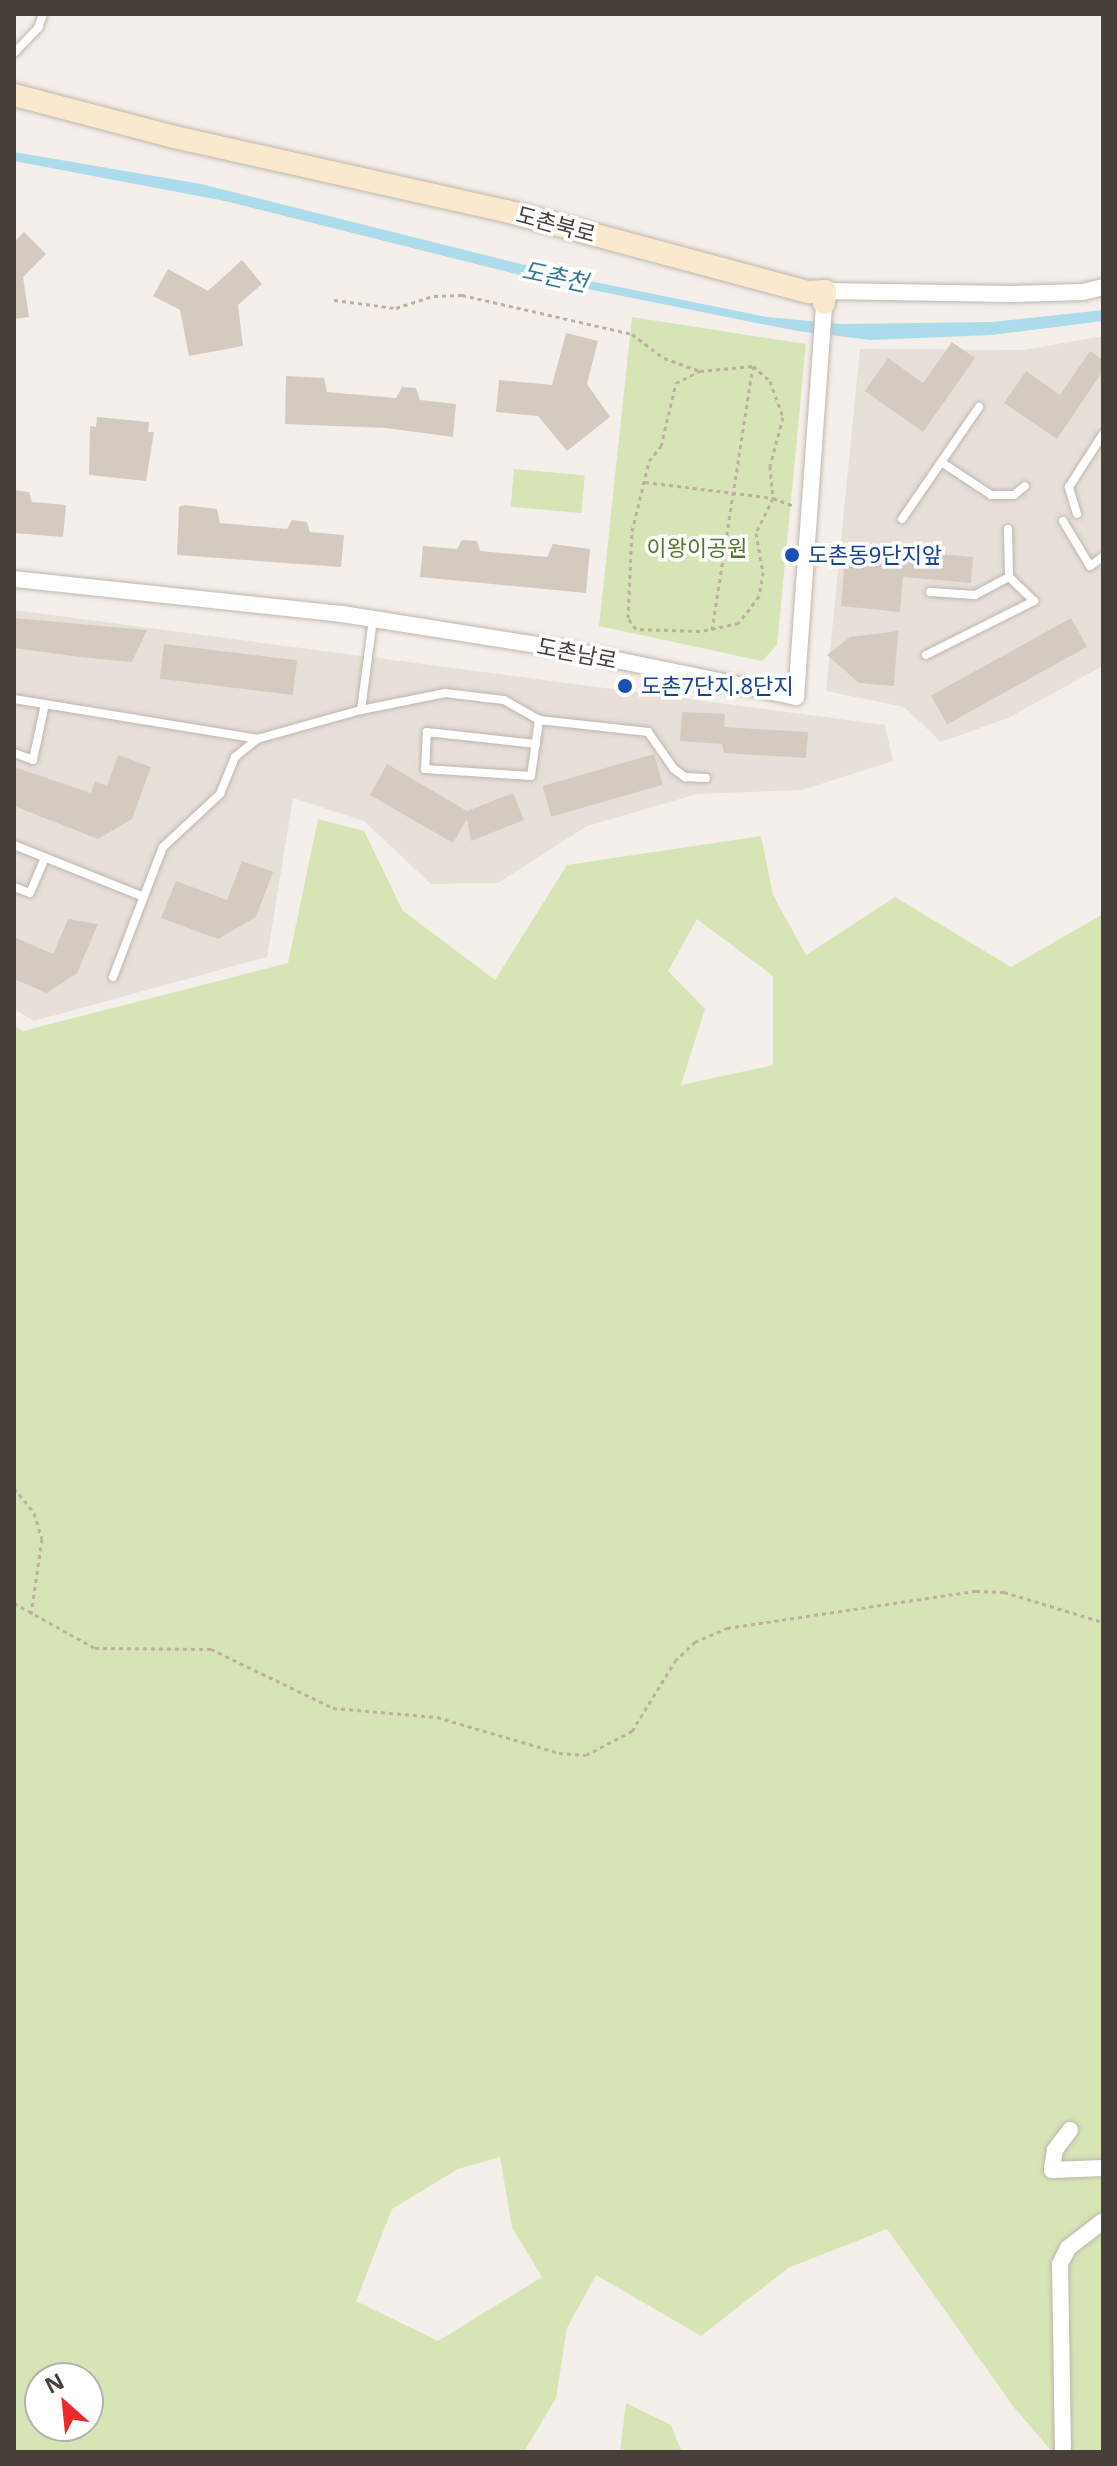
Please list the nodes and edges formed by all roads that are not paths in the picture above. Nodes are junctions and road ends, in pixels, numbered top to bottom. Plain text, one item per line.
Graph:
1 (43, 14) edge
2 (14, 53) edge
3 (14, 95) edge
4 (1103, 287) edge
5 (824, 297) junction
6 (979, 407) dead end
7 (1103, 434) edge
8 (941, 462) junction
9 (1025, 486) dead end
10 (1077, 514) dead end
11 (902, 519) dead end
12 (1063, 521) dead end
13 (1008, 529) dead end
14 (1103, 557) edge
15 (1009, 577) junction
16 (14, 579) edge
17 (930, 592) dead end
18 (373, 619) junction
19 (926, 655) dead end
20 (14, 699) edge
21 (45, 704) junction
22 (361, 710) junction
23 (539, 720) junction
24 (257, 739) junction
25 (536, 744) junction
26 (14, 753) edge
27 (706, 778) dead end
28 (14, 845) edge
29 (45, 857) junction
30 (14, 887) edge
31 (144, 897) junction
32 (113, 977) dead end
33 (1070, 2130) dead end
34 (1103, 2168) edge
35 (1103, 2221) edge
36 (1063, 2452) edge

1 - 2 lane
3 - 5 street, 도촌북로
4 - 5 street, 도촌북로
5 - 18 street, 도촌남로
6 - 8 lane
7 - 10 lane
8 - 9 lane
8 - 11 lane
12 - 14 lane
13 - 15 lane
15 - 17 lane
15 - 19 lane
16 - 18 street, 도촌남로
18 - 22 lane
20 - 21 lane
21 - 24 lane
21 - 26 lane
22 - 23 lane
22 - 24 lane
23 - 25 lane
23 - 27 lane
24 - 31 lane
25 - 25 lane
28 - 29 lane
29 - 30 lane
29 - 31 lane
31 - 32 lane
33 - 34 street
35 - 36 street

